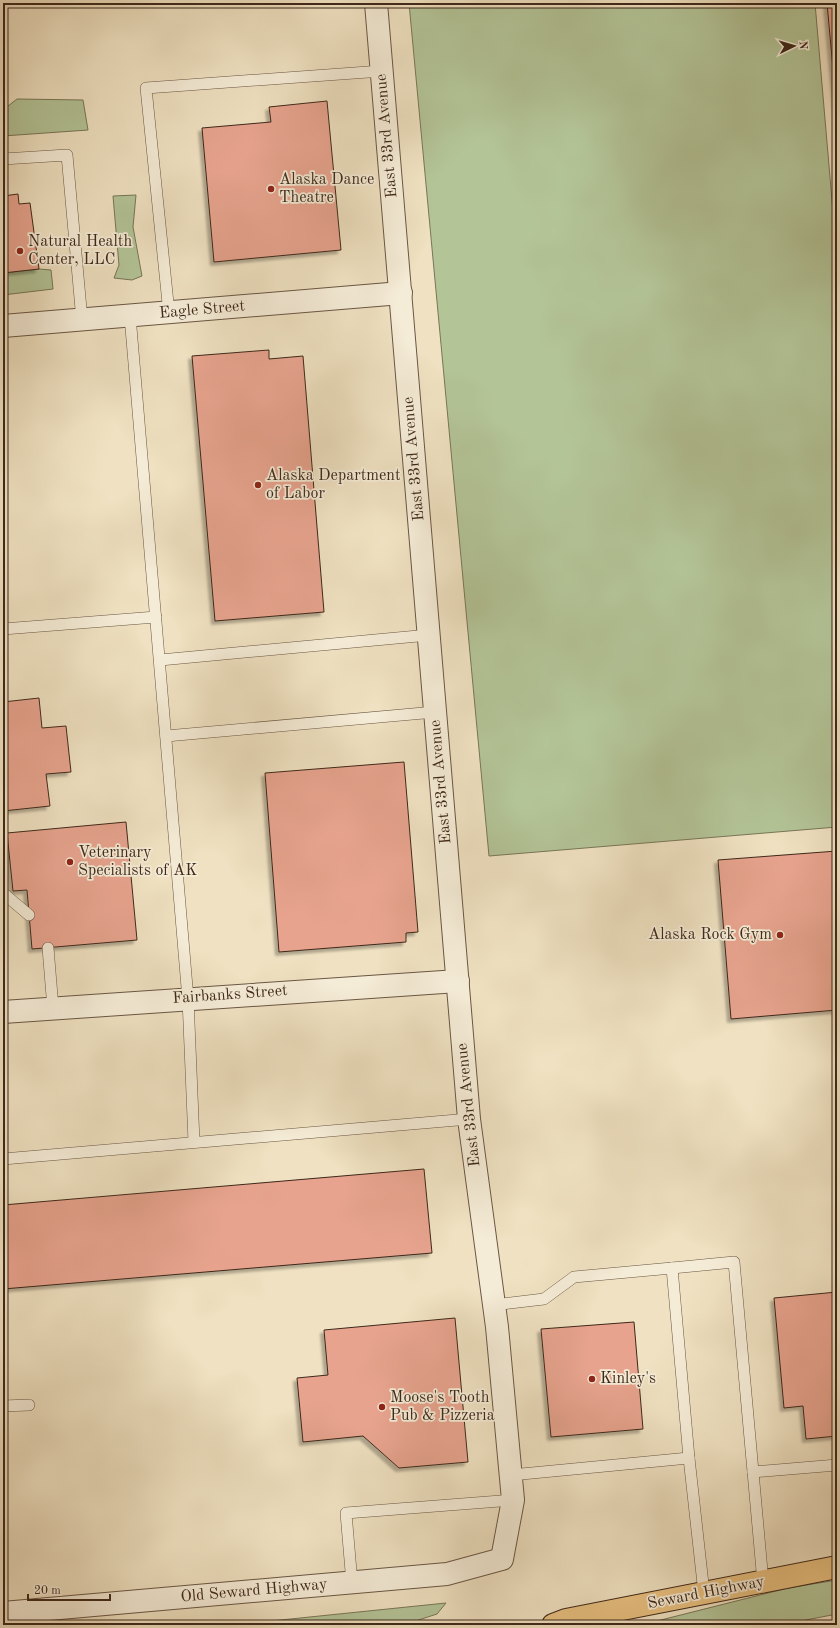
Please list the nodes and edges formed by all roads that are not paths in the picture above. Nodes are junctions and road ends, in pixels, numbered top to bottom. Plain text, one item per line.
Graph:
1 (376, 3) edge
2 (382, 71) junction
3 (3, 159) edge
4 (401, 293) junction
5 (169, 313) junction
6 (130, 316) junction
7 (82, 320) junction
8 (3, 326) edge
9 (156, 617) junction
10 (3, 630) edge
11 (429, 634) junction
12 (160, 660) junction
13 (435, 712) junction
14 (166, 736) junction
15 (3, 893) edge
16 (29, 915) dead end
17 (48, 948) dead end
18 (458, 980) junction
19 (188, 999) junction
20 (53, 1008) junction
21 (3, 1012) edge
22 (469, 1119) junction
23 (194, 1142) junction
24 (3, 1159) edge
25 (672, 1268) junction
26 (494, 1306) junction
27 (29, 1405) dead end
28 (3, 1406) edge
29 (689, 1458) junction
30 (837, 1464) edge
31 (753, 1472) junction
32 (511, 1475) junction
33 (513, 1500) junction
34 (502, 1558) joint
35 (837, 1567) edge
36 (763, 1582) junction
37 (352, 1583) junction
38 (704, 1594) junction
39 (3, 1613) edge
40 (553, 1625) edge

1 - 2 street, East 33rd Avenue
2 - 4 street, East 33rd Avenue
2 - 5 lane
3 - 7 lane
4 - 5 street, Eagle Street
4 - 11 street, East 33rd Avenue
5 - 6 street, Eagle Street
6 - 7 street, Eagle Street
6 - 9 lane
7 - 8 street, Eagle Street
9 - 10 lane
9 - 12 lane
11 - 12 lane
11 - 13 street, East 33rd Avenue
12 - 14 lane
13 - 14 lane
13 - 18 street, East 33rd Avenue
14 - 19 lane
15 - 16 lane
17 - 20 lane
18 - 19 street, Fairbanks Street
18 - 22 street, East 33rd Avenue
19 - 20 street, Fairbanks Street
19 - 23 lane
20 - 21 street, Fairbanks Street
22 - 23 lane
22 - 26 street, East 33rd Avenue
23 - 24 lane
25 - 26 lane
25 - 29 lane
25 - 31 lane
26 - 32 street, East 33rd Avenue
27 - 28 lane
29 - 32 lane
29 - 38 lane
30 - 31 lane
31 - 36 lane
32 - 33 street, East 33rd Avenue
33 - 34 street, East 33rd Avenue
33 - 37 lane
34 - 37 street, Old Seward Highway
35 - 36 highway, Seward Highway
36 - 38 highway, Seward Highway
37 - 39 street, Old Seward Highway
38 - 40 highway, Seward Highway

